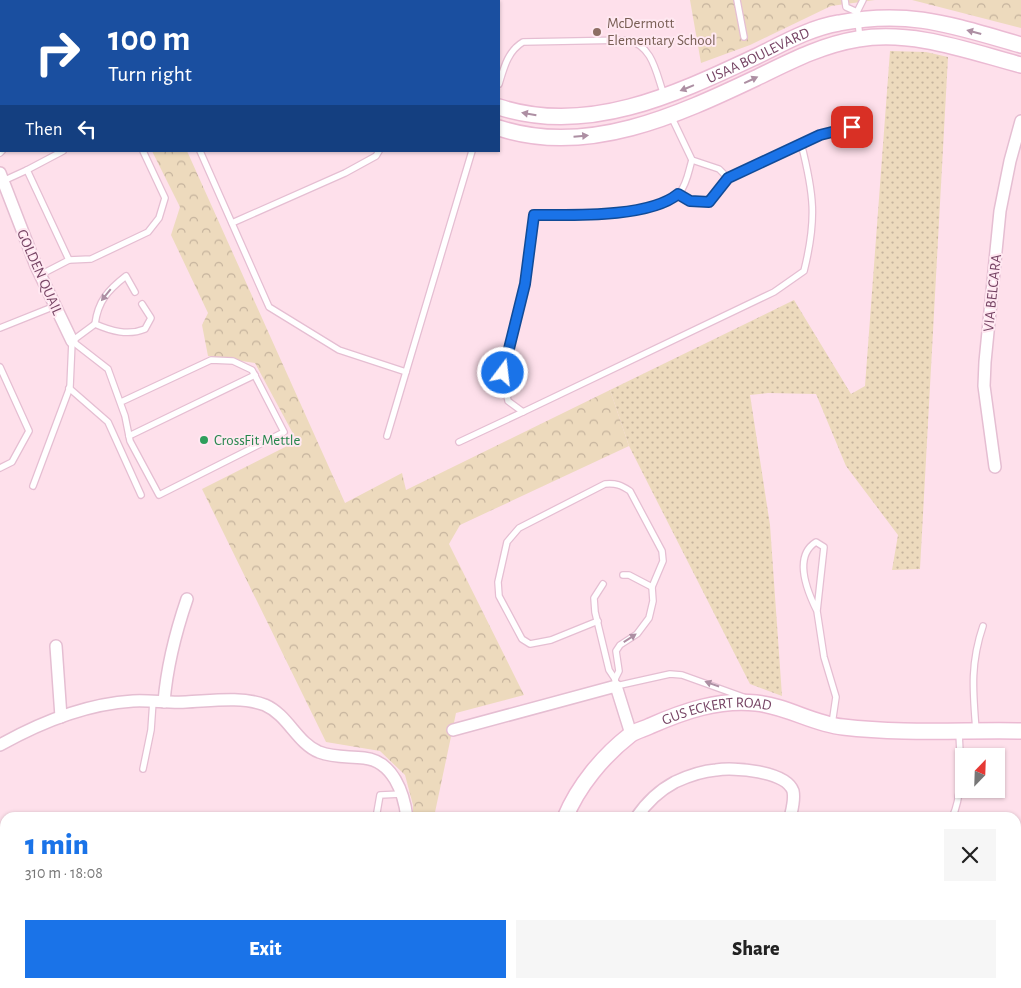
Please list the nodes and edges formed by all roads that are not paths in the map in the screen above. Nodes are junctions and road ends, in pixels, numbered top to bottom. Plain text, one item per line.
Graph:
1 (737, 0) edge
2 (845, 0) edge
3 (863, 0) edge
4 (857, 16) junction
5 (913, 18) junction
6 (744, 37) dead end
7 (911, 38) junction
8 (860, 39) junction
9 (1021, 45) edge
10 (1021, 65) edge
11 (500, 81) edge
12 (665, 97) junction
13 (500, 107) edge
14 (671, 116) junction
15 (1021, 121) edge
16 (864, 124) dead end
17 (500, 128) edge
18 (801, 143) junction
19 (61, 152) edge
20 (143, 152) edge
21 (200, 152) edge
22 (378, 152) edge
23 (471, 152) edge
24 (692, 160) junction
25 (27, 170) junction
26 (1, 177) edge
27 (728, 178) junction
28 (678, 194) junction
29 (232, 223) junction
30 (69, 260) junction
31 (40, 275) junction
32 (135, 292) dead end
33 (142, 304) dead end
34 (55, 306) junction
35 (95, 324) junction
36 (0, 328) edge
37 (72, 341) junction
38 (0, 367) edge
39 (406, 372) junction
40 (255, 375) junction
41 (69, 388) junction
42 (120, 402) junction
43 (523, 412) junction
44 (129, 436) junction
45 (387, 436) dead end
46 (459, 442) dead end
47 (995, 467) dead end
48 (0, 468) edge
49 (33, 486) dead end
50 (141, 495) dead end
51 (623, 575) dead end
52 (603, 584) dead end
53 (652, 587) junction
54 (186, 599) dead end
55 (817, 611) junction
56 (598, 621) junction
57 (983, 626) dead end
58 (56, 646) dead end
59 (616, 683) junction
60 (159, 701) junction
61 (757, 703) junction
62 (61, 717) junction
63 (832, 726) junction
64 (453, 730) dead end
65 (959, 730) junction
66 (976, 730) junction
67 (1021, 731) edge
68 (631, 734) junction
69 (0, 745) edge
70 (143, 769) dead end
71 (402, 794) junction
72 (377, 812) edge
73 (406, 812) edge
74 (568, 812) edge
75 (642, 812) edge
76 (792, 812) edge
77 (954, 812) edge

1 - 6 lane
2 - 4 lane
3 - 4 lane
4 - 5 street, USAA BOULEVARD
4 - 8 lane
4 -> 12 street, USAA BOULEVARD
5 - 7 street
9 -> 5 street, USAA BOULEVARD
7 - 8 street, USAA BOULEVARD
7 - 10 street, USAA BOULEVARD
14 -> 8 street, USAA BOULEVARD
11 - 12 lane
12 -> 13 street, USAA BOULEVARD
12 - 14 street
17 -> 14 street, USAA BOULEVARD
14 - 24 lane
15 - 47 street, VIA BELCARA
16 - 18 lane
18 - 27 lane
18 - 43 lane
19 - 25 lane
20 - 30 lane
21 - 29 lane
22 - 29 lane
23 - 39 lane
24 - 27 lane
24 - 28 lane
25 - 26 lane
25 - 30 lane
26 - 31 street, GOLDEN QUAIL
27 - 28 lane
28 - 43 lane
29 - 39 lane
30 - 31 lane
31 - 34 street, GOLDEN QUAIL
32 -> 35 lane
33 - 35 lane
34 - 36 lane
34 - 37 street, GOLDEN QUAIL
35 - 37 lane
37 - 41 lane
37 - 42 lane
38 - 48 lane
39 - 45 lane
40 - 42 lane
40 - 44 lane
40 - 44 lane
41 - 49 lane
41 - 50 lane
42 - 44 lane
43 - 46 lane
51 - 53 lane
52 - 56 lane
53 - 56 lane
59 -> 53 lane
54 - 60 street
55 - 55 lane
55 - 63 lane
56 - 59 lane
57 - 66 lane
58 - 62 street
61 -> 59 lane
59 - 64 street
59 - 68 street
60 - 62 street
60 - 70 lane
60 - 71 street
61 - 63 street, GUS ECKERT ROAD
61 - 68 street, GUS ECKERT ROAD
62 - 69 street
63 - 65 street, GUS ECKERT ROAD
65 - 66 street, GUS ECKERT ROAD
65 - 77 lane
66 - 67 street, GUS ECKERT ROAD
68 - 74 street
71 - 72 lane
71 - 73 street
75 - 76 street

